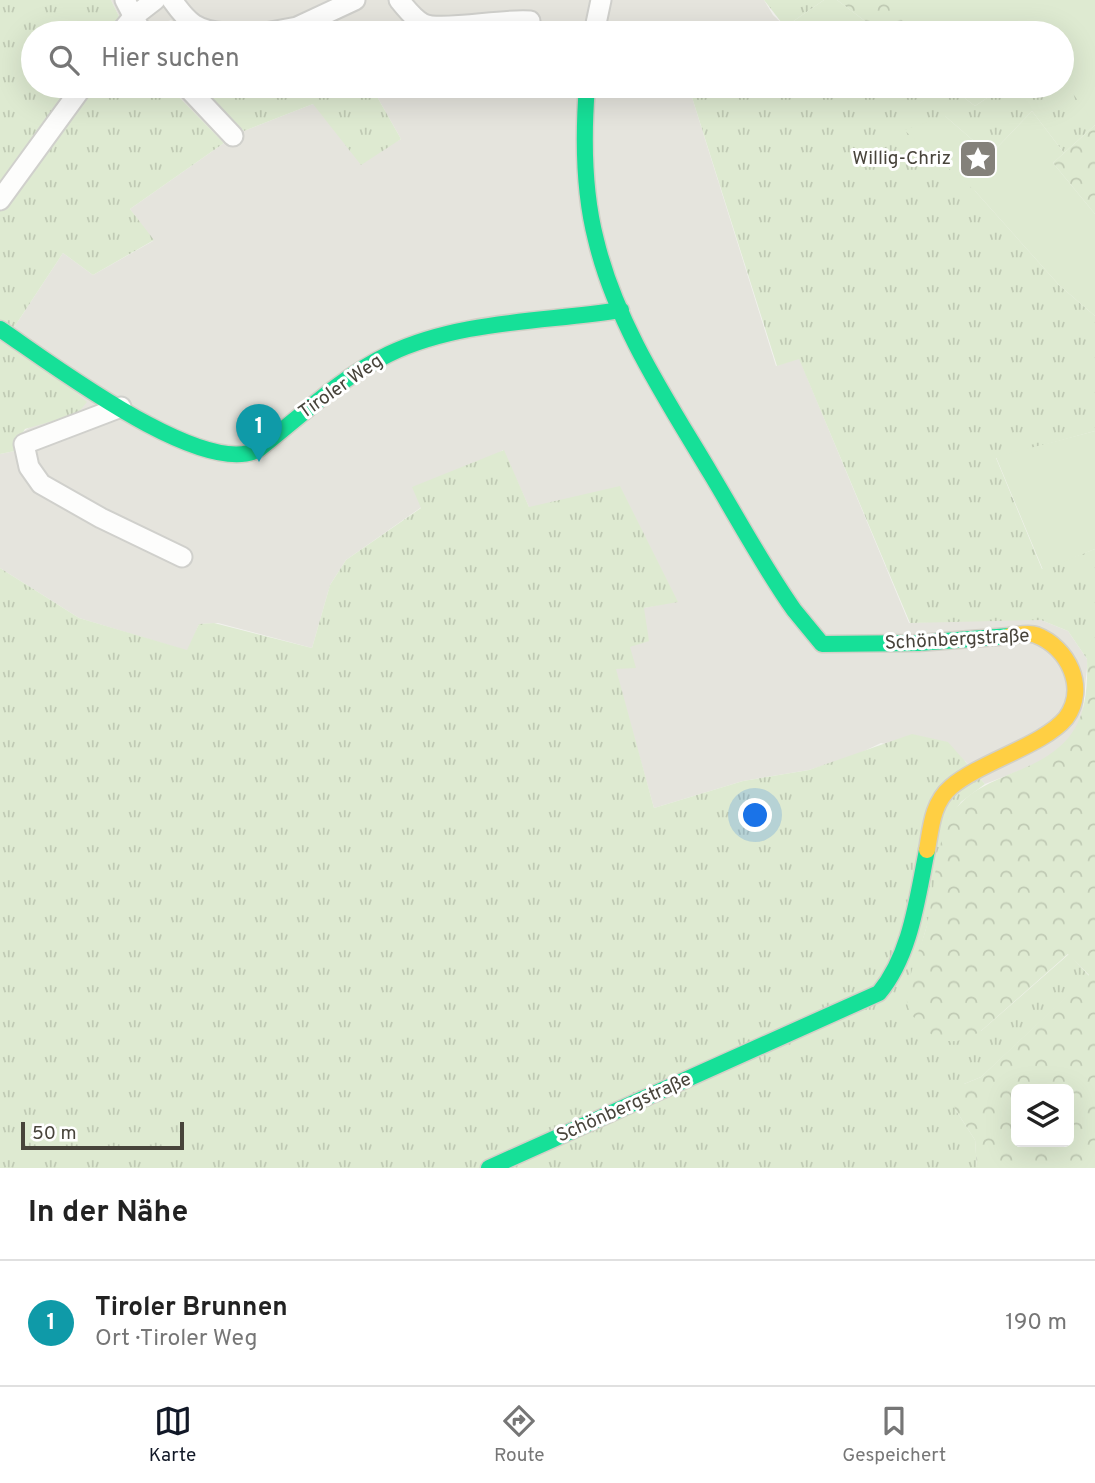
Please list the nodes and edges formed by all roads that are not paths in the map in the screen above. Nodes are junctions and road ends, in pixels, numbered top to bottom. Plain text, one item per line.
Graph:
1 (155, 0) edge
2 (172, 0) edge
3 (355, 0) edge
4 (399, 0) edge
5 (601, 0) edge
6 (133, 17) edge
7 (188, 21) edge
8 (310, 21) edge
9 (419, 21) edge
10 (494, 21) edge
11 (524, 21) edge
12 (597, 21) edge
13 (74, 98) edge
14 (197, 98) edge
15 (586, 98) edge
16 (233, 136) dead end
17 (0, 200) edge
18 (621, 310) junction
19 (0, 329) edge
20 (121, 407) junction
21 (182, 557) dead end
22 (489, 1168) edge

1 - 6 street
2 - 7 street
3 - 8 street
4 - 9 street
5 - 12 street
10 - 11 street
13 - 17 street
14 - 16 street
15 - 18 street, Schönbergstraße
18 - 20 street, Tiroler Weg
18 - 22 street, Schönbergstraße
19 - 20 street, Tiroler Weg
20 - 21 street

